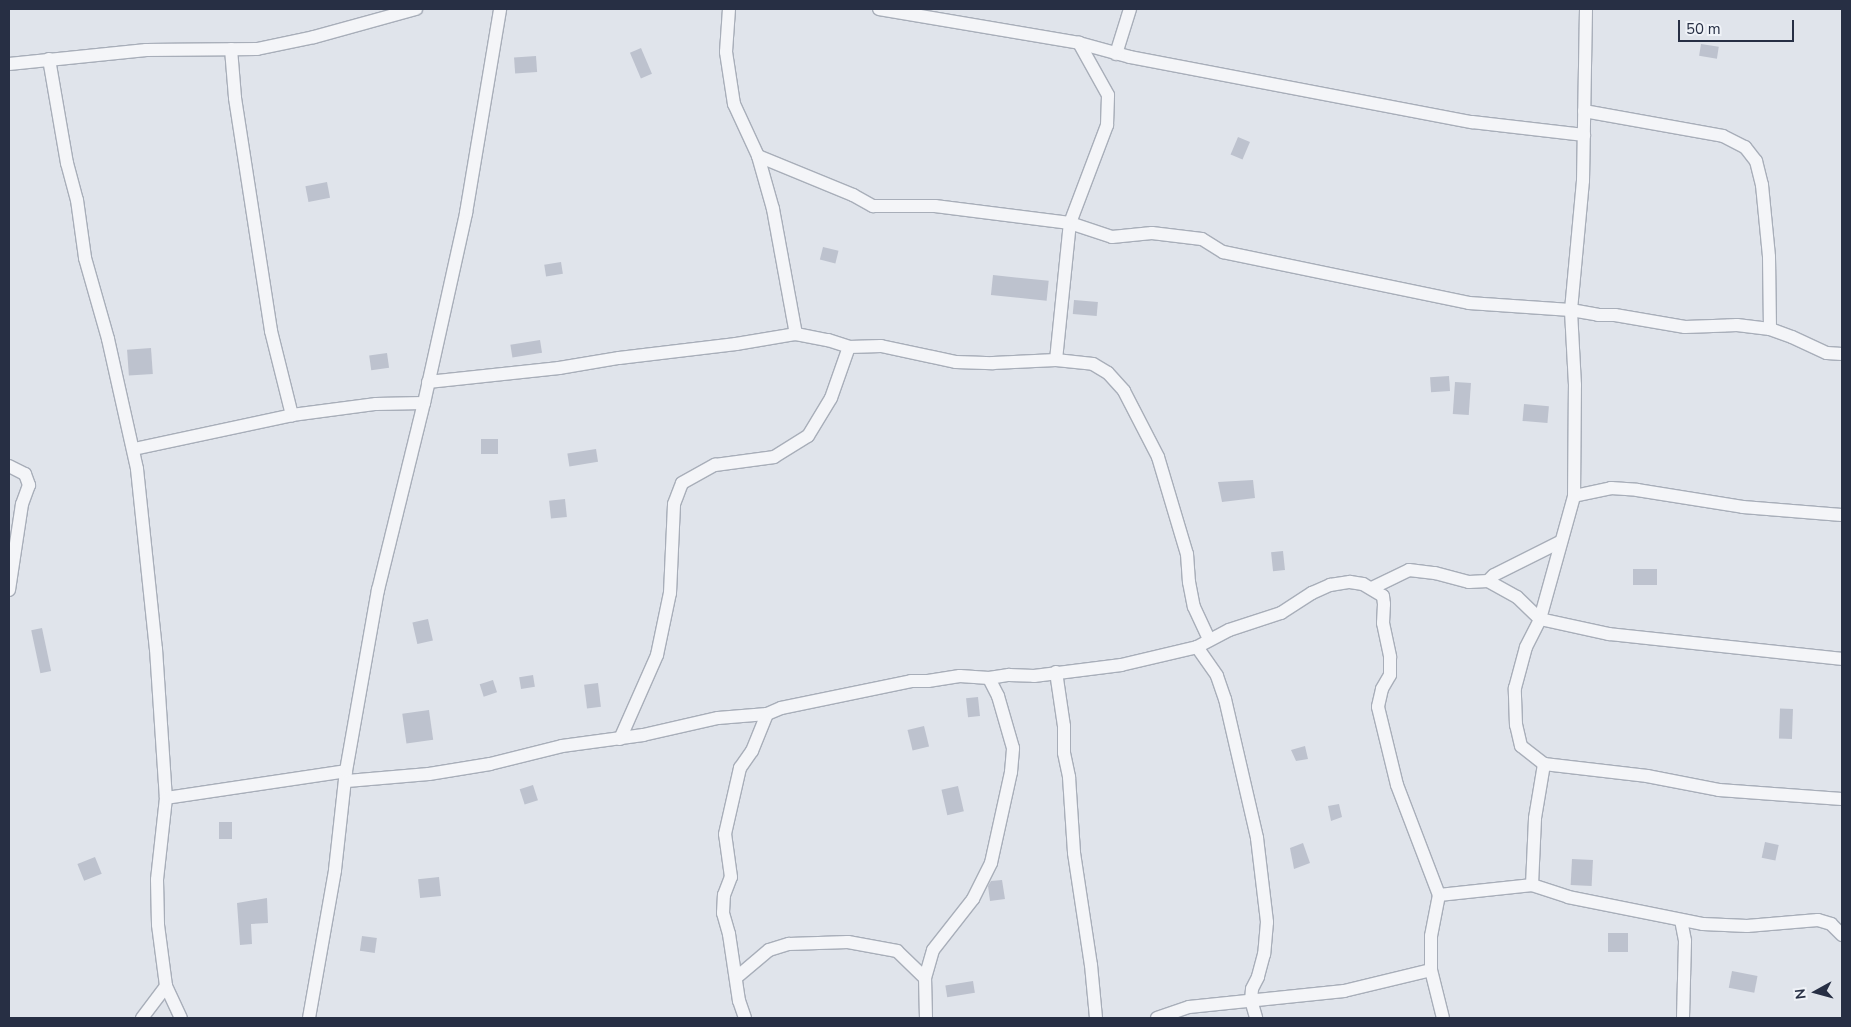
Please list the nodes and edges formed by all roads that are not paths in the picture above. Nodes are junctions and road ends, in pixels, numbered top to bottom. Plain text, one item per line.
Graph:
1 (416, 9) edge
2 (500, 9) edge
3 (729, 9) edge
4 (879, 9) edge
5 (1130, 9) edge
6 (1586, 9) edge
7 (1079, 44) junction
8 (231, 49) junction
9 (1116, 54) junction
10 (49, 59) junction
11 (9, 64) edge
12 (1584, 111) junction
13 (1584, 135) junction
14 (758, 156) junction
15 (1070, 223) junction
16 (1571, 310) junction
17 (1770, 329) junction
18 (796, 334) junction
19 (848, 347) junction
20 (1842, 354) edge
21 (1056, 360) junction
22 (428, 382) junction
23 (424, 403) junction
24 (292, 415) junction
25 (134, 449) junction
26 (9, 466) edge
27 (1574, 496) junction
28 (1842, 515) edge
29 (1560, 542) junction
30 (1488, 581) junction
31 (1372, 588) junction
32 (9, 590) edge
33 (1540, 618) junction
34 (1210, 639) junction
35 (1196, 647) junction
36 (1842, 659) edge
37 (1056, 672) junction
38 (990, 678) junction
39 (767, 714) junction
40 (620, 739) junction
41 (1544, 764) junction
42 (347, 776) junction
43 (166, 798) junction
44 (1842, 799) edge
45 (1532, 885) junction
46 (1439, 895) junction
47 (1681, 920) junction
48 (1842, 935) edge
49 (1431, 970) junction
50 (737, 978) junction
51 (925, 978) junction
52 (166, 986) junction
53 (1251, 1000) junction
54 (142, 1018) edge
55 (182, 1018) edge
56 (309, 1018) edge
57 (745, 1018) edge
58 (926, 1018) edge
59 (1096, 1018) edge
60 (1157, 1018) edge
61 (1256, 1018) edge
62 (1443, 1018) edge
63 (1682, 1018) edge

1 - 8 street
2 - 22 street
3 - 14 street
4 - 7 street
5 - 9 street
6 - 12 street
7 - 9 street
7 - 15 street
8 - 10 street
8 - 24 street
9 - 13 street
10 - 11 street
10 - 25 street
12 - 13 street
12 - 17 street
13 - 16 street
14 - 15 street
14 - 18 street
15 - 16 street
15 - 21 street
16 - 17 street
16 - 27 street
17 - 20 street
18 - 19 street
18 - 22 street
19 - 21 street
19 - 40 street
21 - 34 street
22 - 23 street
23 - 24 street
23 - 42 street
24 - 25 street
25 - 43 street
26 - 32 street
27 - 28 street
27 - 29 street
29 - 30 street
29 - 33 street
30 - 31 street
30 - 33 street
31 - 34 street
31 - 46 street
33 - 36 street
33 - 41 street
34 - 35 street
35 - 37 street
35 - 53 street
37 - 38 street
37 - 59 street
38 - 39 street
38 - 51 street
39 - 40 street
39 - 50 street
40 - 42 street
41 - 44 street
41 - 45 street
42 - 43 street
42 - 56 street
43 - 52 street
45 - 46 street
45 - 47 street
46 - 49 street
47 - 48 street
47 - 63 street
49 - 53 street
49 - 62 street
50 - 51 street
50 - 57 street
51 - 58 street
52 - 54 street
52 - 55 street
53 - 60 street
53 - 61 street

